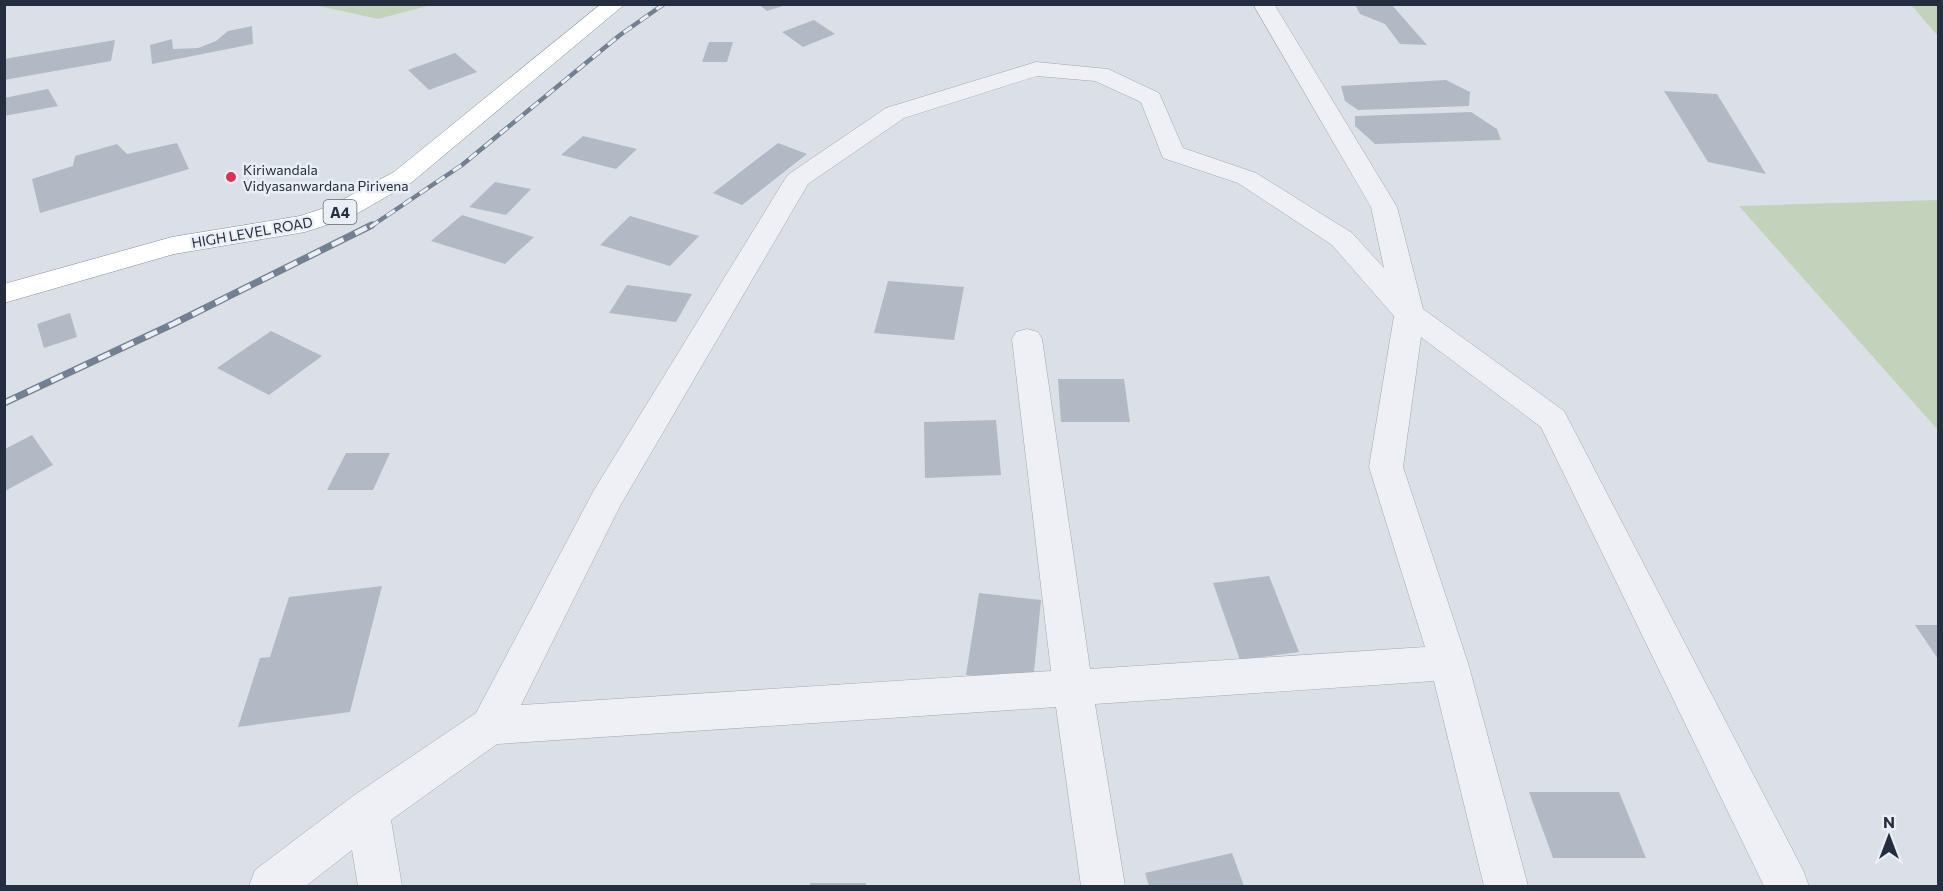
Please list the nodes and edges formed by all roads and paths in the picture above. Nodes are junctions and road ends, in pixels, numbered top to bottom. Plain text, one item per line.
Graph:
1 (615, 4) edge
2 (1263, 4) edge
3 (4, 294) edge
4 (1409, 314) junction
5 (1027, 339) dead end
6 (1449, 663) junction
7 (1073, 688) junction
8 (490, 726) junction
9 (368, 811) junction
10 (272, 886) edge
11 (380, 886) edge
12 (1103, 886) edge
13 (1506, 886) edge
14 (1787, 886) edge

1 - 3 highway, HIGH LEVEL ROAD / A4
2 - 4 street
4 - 6 street
4 - 8 street
4 - 14 street
5 - 7 street
6 - 7 street
6 - 13 street
7 - 8 street
7 - 12 street
8 - 9 street
9 - 10 street
9 - 11 street

